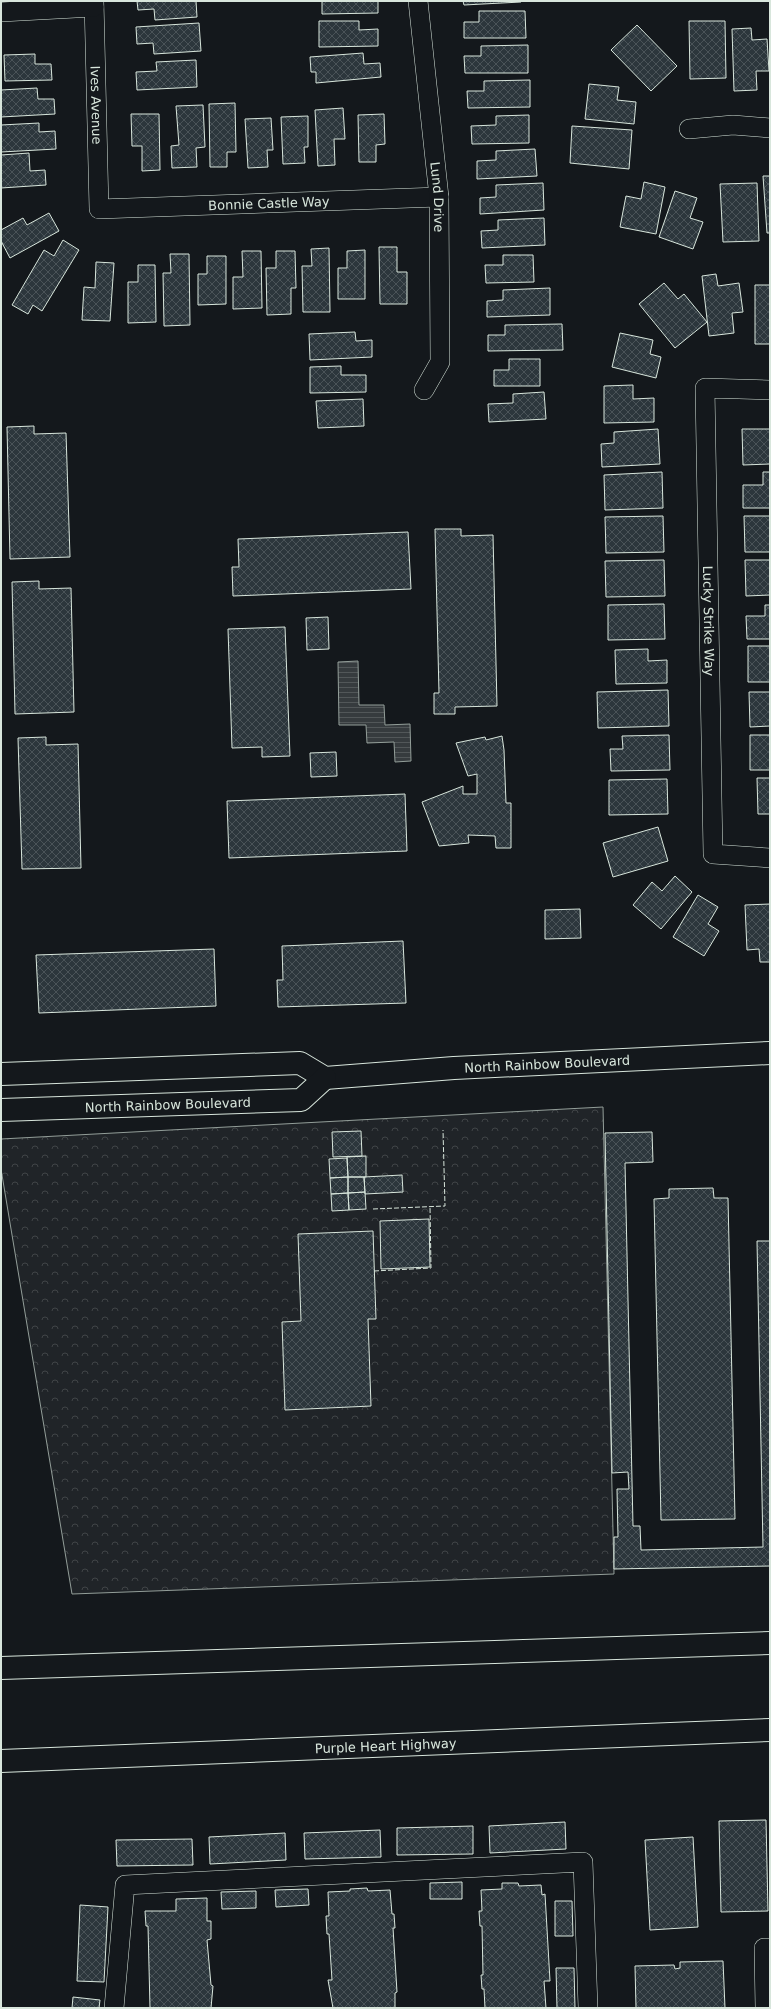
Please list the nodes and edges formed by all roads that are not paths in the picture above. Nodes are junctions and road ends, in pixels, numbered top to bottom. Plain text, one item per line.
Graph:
1 (418, 1) edge
2 (94, 4) edge
3 (1, 12) edge
4 (770, 128) edge
5 (690, 129) dead end
6 (439, 197) junction
7 (99, 209) joint
8 (424, 390) dead end
9 (770, 390) edge
10 (770, 858) edge
11 (770, 1053) edge
12 (1, 1074) edge
13 (325, 1078) junction
14 (1, 1110) edge
15 (770, 1643) edge
16 (1, 1668) edge
17 (770, 1730) edge
18 (1, 1761) edge
19 (767, 1948) edge
20 (114, 2008) edge
21 (588, 2008) edge
22 (765, 2008) edge

1 - 6 street, Lund Drive
2 - 3 street
2 - 7 street, Ives Avenue
4 - 5 street
6 - 7 street, Bonnie Castle Way
6 - 8 street, Lund Drive
9 - 10 street, Lucky Strike Way
11 - 13 main road, North Rainbow Boulevard
12 - 13 main road
13 - 14 main road, North Rainbow Boulevard
15 - 16 main road
17 - 18 main road, Purple Heart Highway
19 - 22 street
20 - 21 street

